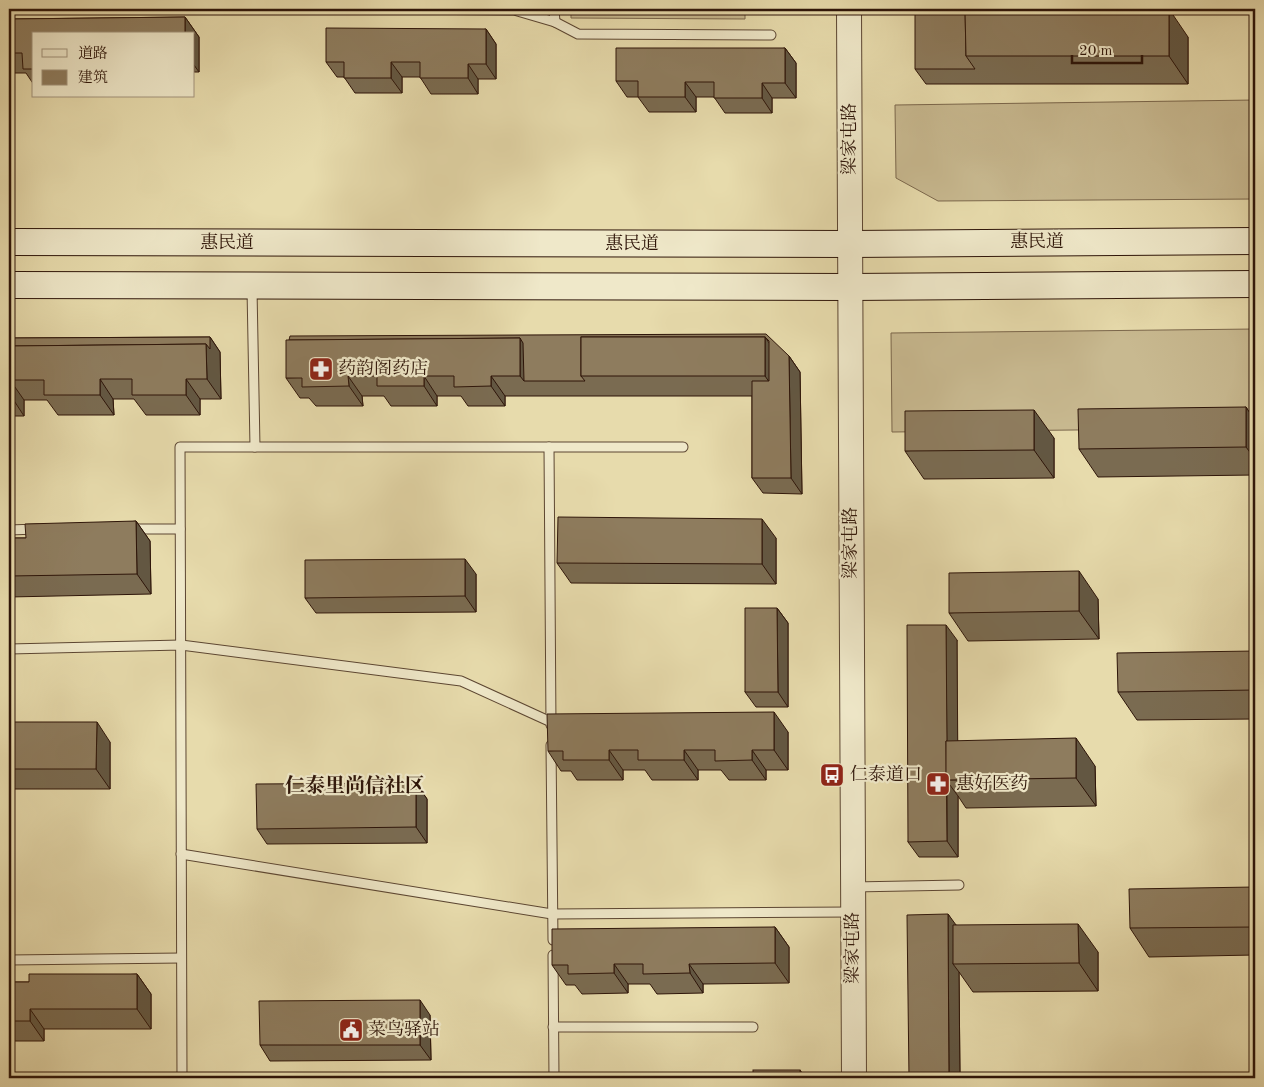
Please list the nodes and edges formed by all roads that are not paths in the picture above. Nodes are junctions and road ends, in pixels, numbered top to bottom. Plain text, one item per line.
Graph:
1 (9, 9) edge
2 (64, 9) edge
3 (398, 9) edge
4 (554, 9) edge
5 (849, 9) edge
6 (555, 22) junction
7 (771, 35) dead end
8 (1255, 241) edge
9 (9, 242) edge
10 (850, 244) junction
11 (1255, 284) edge
12 (9, 286) edge
13 (252, 286) junction
14 (850, 287) junction
15 (254, 448) junction
16 (549, 448) junction
17 (683, 448) dead end
18 (47, 529) edge
19 (123, 529) edge
20 (180, 529) junction
21 (9, 530) edge
22 (180, 645) junction
23 (9, 649) edge
24 (570, 721) edge
25 (551, 722) junction
26 (181, 854) junction
27 (959, 885) dead end
28 (853, 887) junction
29 (853, 912) junction
30 (552, 914) junction
31 (181, 958) junction
32 (9, 960) edge
33 (553, 1027) junction
34 (752, 1027) dead end
35 (182, 1078) edge
36 (554, 1078) edge
37 (854, 1078) edge

1 - 2 lane
3 - 6 lane
4 - 6 lane
5 - 10 street, 梁家屯路
6 - 7 lane
8 - 10 main road, 惠民道
9 - 10 main road, 惠民道
10 - 14 street, 梁家屯路
11 - 14 main road
12 - 13 main road
13 - 14 main road
13 - 15 lane
14 - 28 street, 梁家屯路
15 - 16 lane
15 - 20 lane
16 - 17 lane
16 - 25 lane
18 - 21 lane
19 - 20 lane
20 - 22 lane
22 - 23 lane
22 - 25 lane
22 - 26 lane
24 - 25 lane
25 - 30 lane
26 - 30 lane
26 - 31 lane
27 - 28 lane
28 - 29 street, 梁家屯路
29 - 30 lane
29 - 37 street, 梁家屯路
30 - 33 lane
31 - 32 lane
31 - 35 lane
33 - 34 lane
33 - 36 lane

